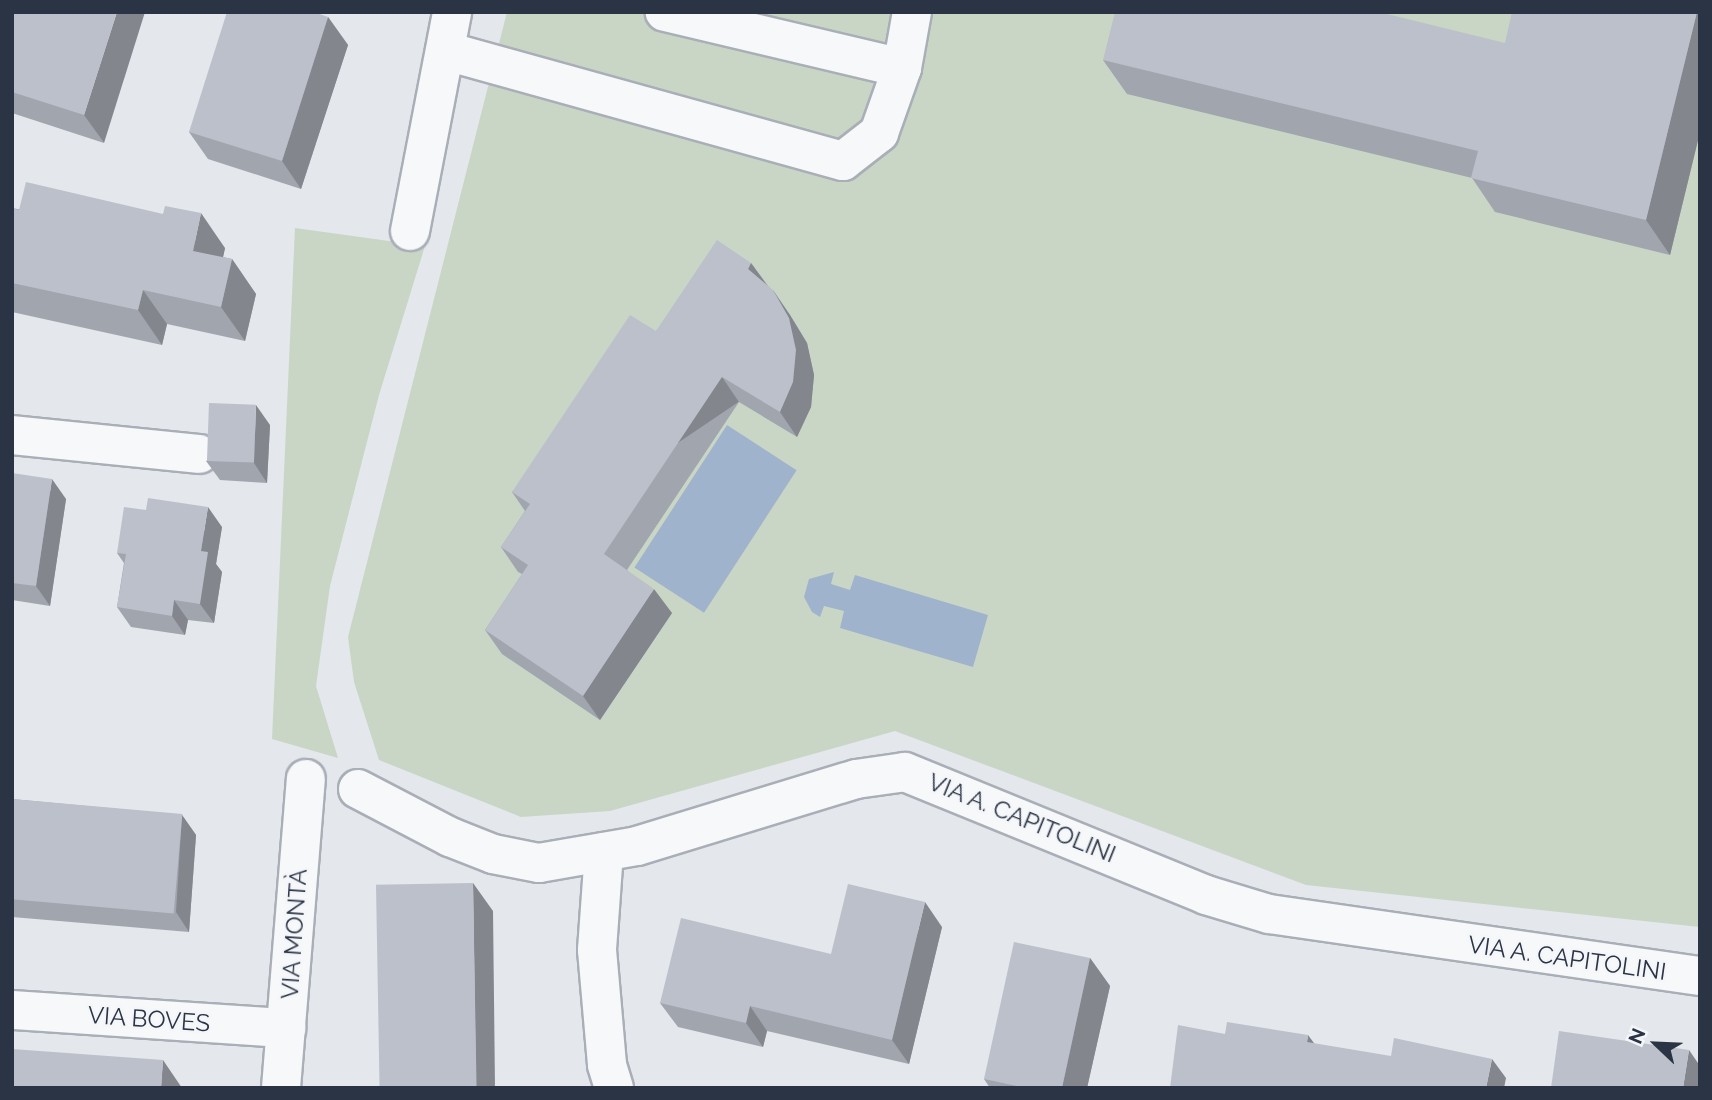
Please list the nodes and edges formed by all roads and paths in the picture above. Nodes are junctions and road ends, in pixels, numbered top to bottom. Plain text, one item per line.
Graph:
1 (452, 12) edge
2 (665, 12) edge
3 (912, 12) edge
4 (446, 51) junction
5 (902, 68) junction
6 (410, 231) dead end
7 (12, 435) edge
8 (199, 454) dead end
9 (306, 779) dead end
10 (358, 789) dead end
11 (604, 852) junction
12 (1700, 976) edge
13 (12, 1010) edge
14 (286, 1028) junction
15 (281, 1088) edge
16 (614, 1088) edge

1 - 4 street
2 - 5 street
3 - 5 street
4 - 5 street
4 - 6 street
7 - 8 street
9 - 14 street, VIA MONTÀ
10 - 11 street, VIA A. CAPITOLINI
11 - 12 street, VIA A. CAPITOLINI
11 - 16 street
13 - 14 street, VIA BOVES
14 - 15 street, VIA MONTÀ

